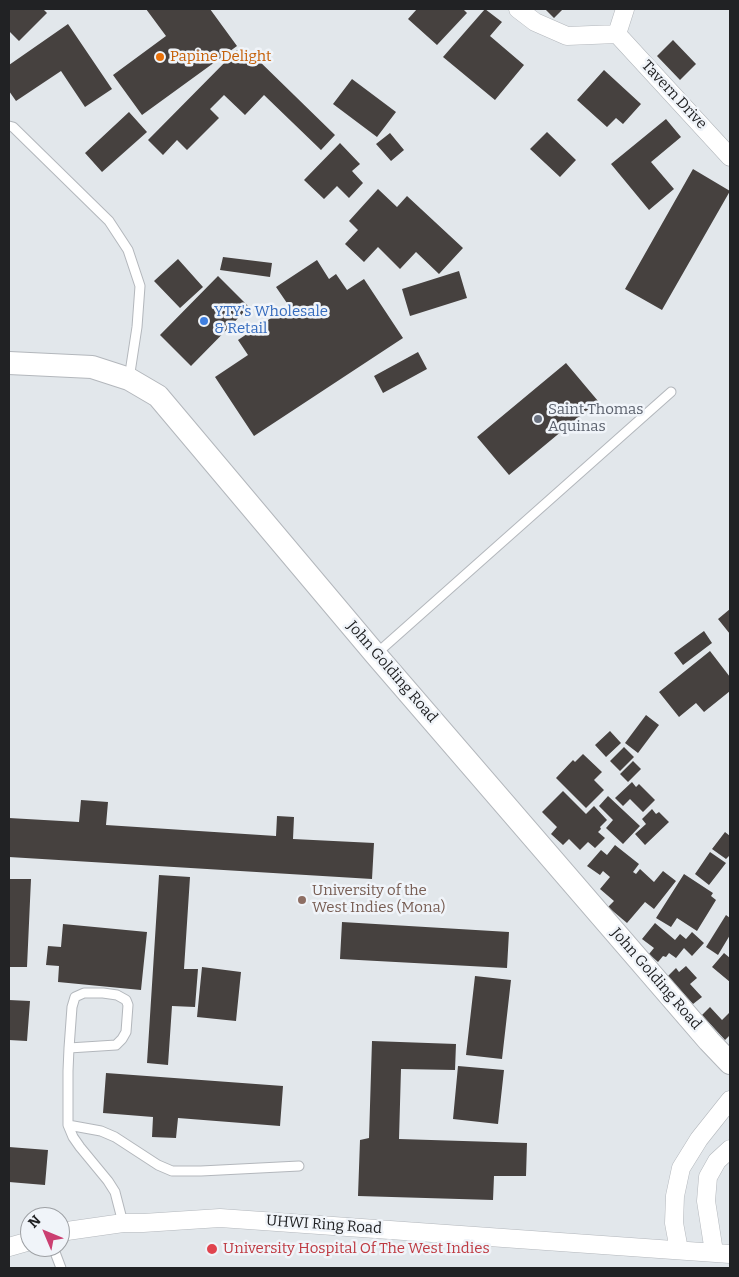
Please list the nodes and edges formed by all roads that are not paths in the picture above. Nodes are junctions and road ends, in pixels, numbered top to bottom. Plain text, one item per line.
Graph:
1 (518, 9) edge
2 (625, 9) edge
3 (617, 34) junction
4 (9, 126) edge
5 (730, 157) edge
6 (9, 364) edge
7 (129, 379) junction
8 (671, 392) dead end
9 (376, 655) junction
10 (69, 1048) junction
11 (730, 1063) edge
12 (730, 1100) edge
13 (68, 1125) junction
14 (730, 1149) edge
15 (299, 1166) dead end
16 (124, 1223) junction
17 (70, 1231) edge
18 (679, 1250) junction
19 (722, 1253) edge

1 - 3 street
2 - 3 street
3 - 5 street, Tavern Drive
4 - 7 lane
6 - 7 street, John Golding Road
7 - 9 street, John Golding Road
8 - 9 lane
9 - 11 street, John Golding Road
10 - 10 lane
10 - 13 lane
12 - 18 street
13 - 15 lane
13 - 16 lane
14 - 19 street
16 - 17 street, UHWI Ring Road
16 - 18 street, UHWI Ring Road
18 - 19 street, UHWI Ring Road

